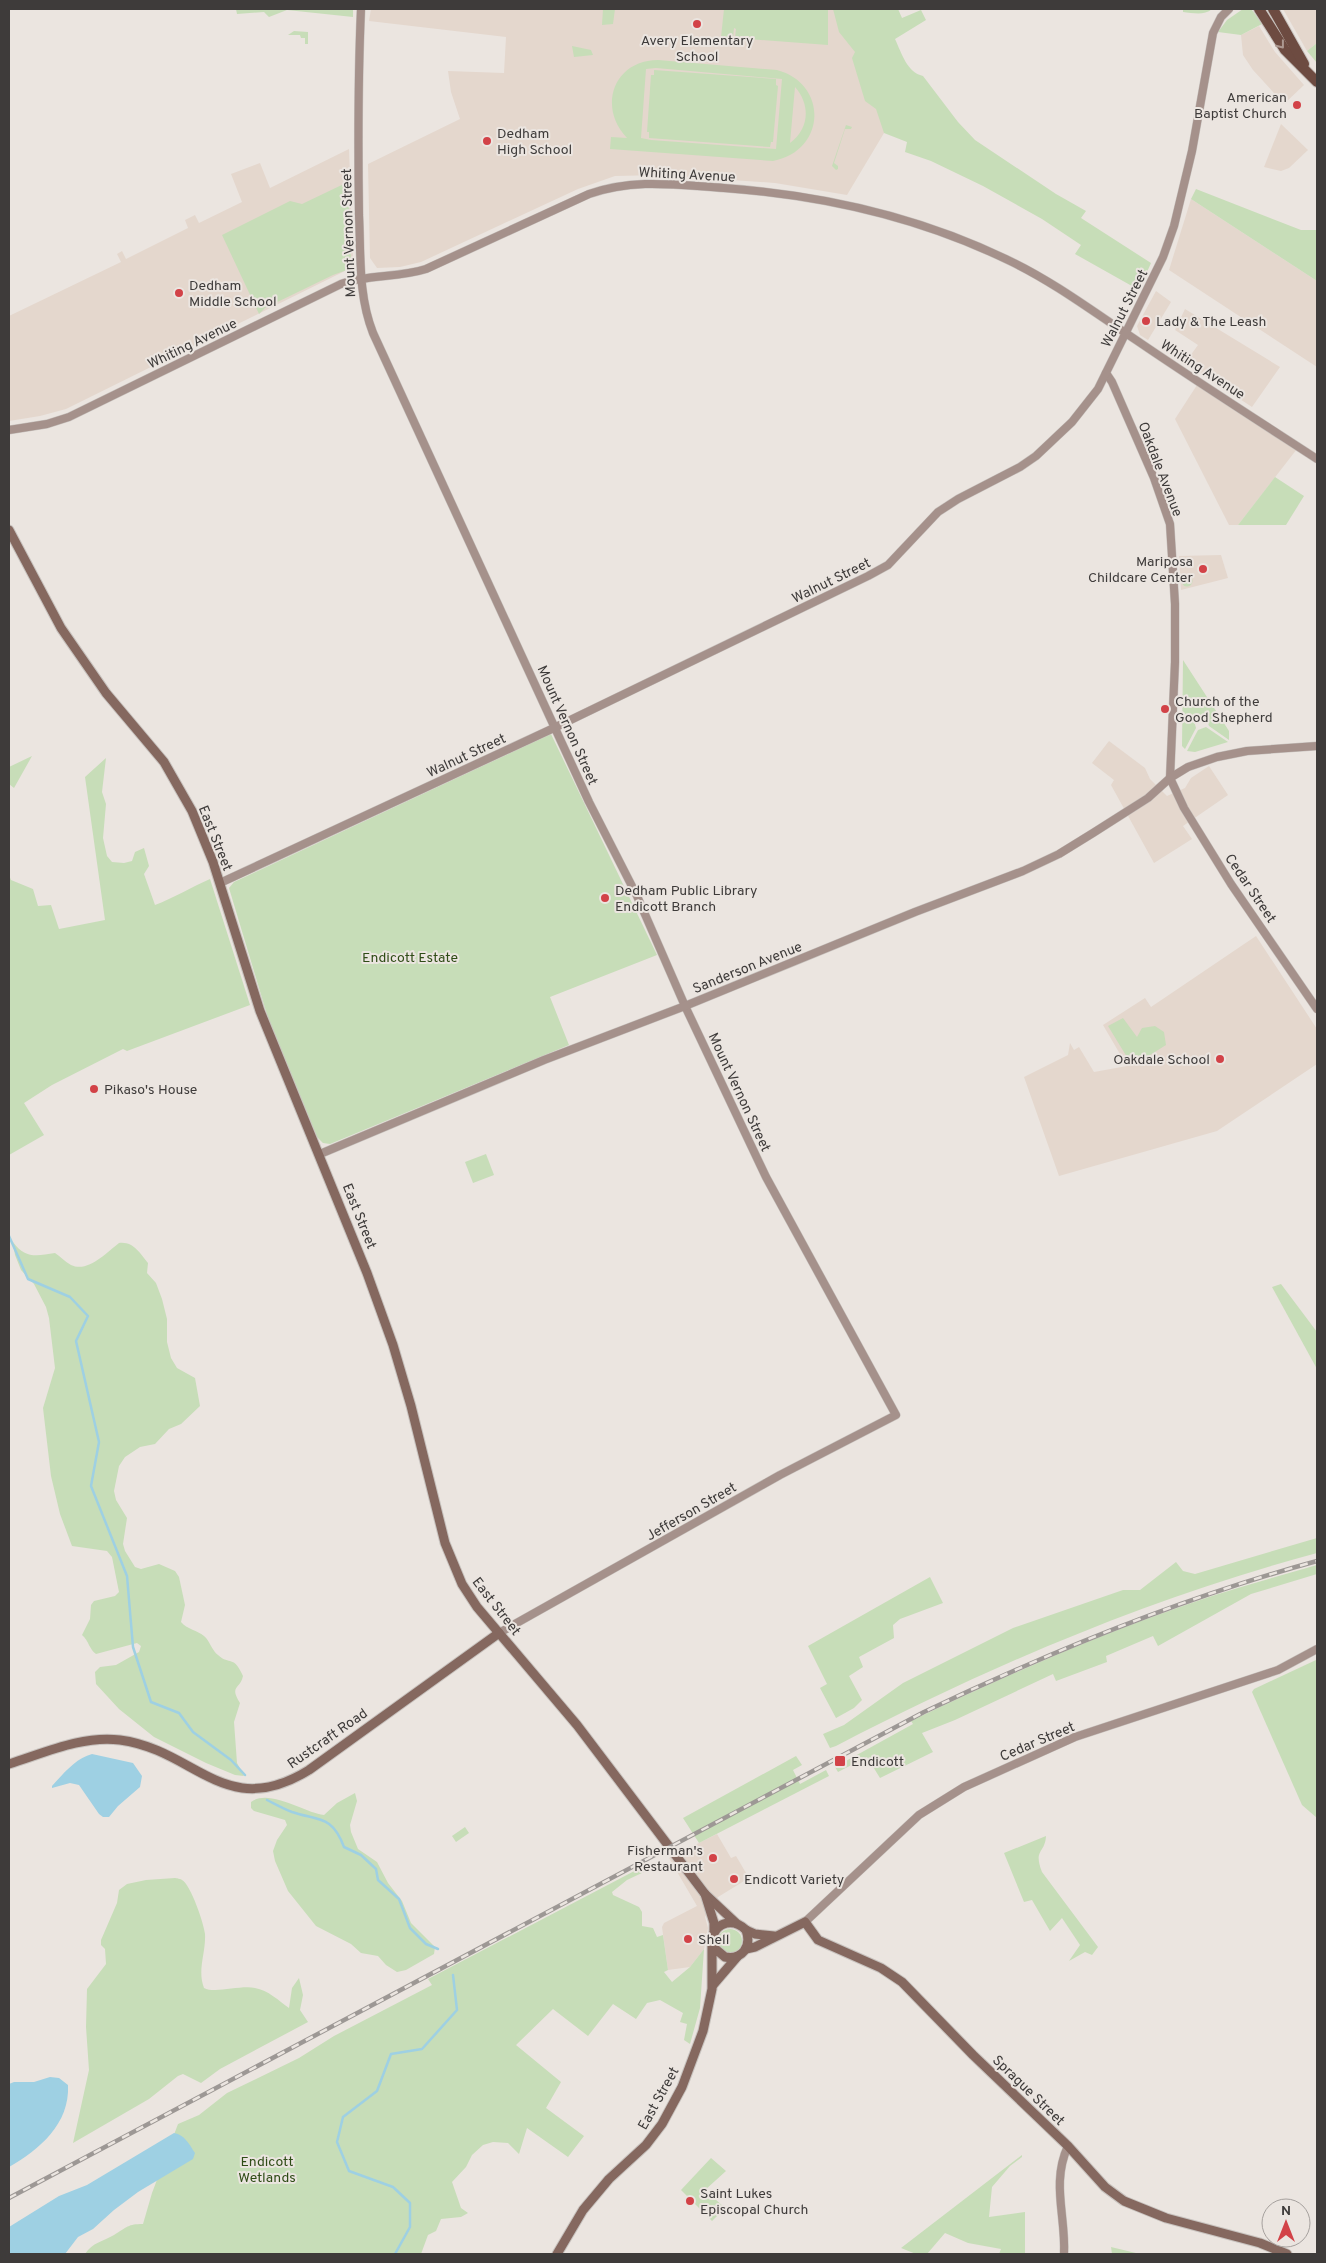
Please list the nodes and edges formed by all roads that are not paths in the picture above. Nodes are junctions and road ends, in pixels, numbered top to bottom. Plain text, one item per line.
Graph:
1 (360, 9) edge
2 (1229, 9) edge
3 (1259, 9) edge
4 (1273, 9) edge
5 (1314, 79) edge
6 (361, 279) junction
7 (1125, 333) junction
8 (1106, 373) junction
9 (9, 430) edge
10 (1317, 459) edge
11 (9, 530) edge
12 (556, 727) junction
13 (1317, 746) edge
14 (1170, 778) junction
15 (220, 883) junction
16 (685, 1006) junction
17 (1317, 1009) edge
18 (320, 1154) junction
19 (896, 1414) joint
20 (498, 1633) junction
21 (1317, 1649) edge
22 (9, 1764) edge
23 (704, 1894) junction
24 (805, 1922) junction
25 (736, 1923) junction
26 (746, 1930) junction
27 (714, 1933) junction
28 (774, 1936) junction
29 (713, 1947) junction
30 (746, 1950) junction
31 (737, 1957) junction
32 (713, 1985) junction
33 (1068, 2146) junction
34 (557, 2254) edge
35 (1064, 2254) edge
36 (1287, 2254) edge

1 - 6 street, Mount Vernon Street
2 - 7 street, Walnut Street
3 -> 5 main road
4 - 5 main road
6 - 7 street, Whiting Avenue
6 - 9 street, Whiting Avenue
6 - 12 street, Mount Vernon Street
7 - 8 street, Walnut Street
7 - 10 street, Whiting Avenue
8 - 12 street, Walnut Street
8 - 14 street, Oakdale Avenue
11 - 15 main road, East Street
12 - 15 street, Walnut Street
12 - 16 street, Mount Vernon Street
13 - 14 street, Sanderson Avenue
14 - 16 street, Sanderson Avenue
14 - 17 street, Cedar Street
15 - 18 main road, East Street
16 - 18 street, Sanderson Avenue
16 - 19 street, Mount Vernon Street
18 - 20 main road, East Street
19 - 20 street, Jefferson Street
20 - 22 main road, Rustcraft Road
20 - 23 main road, East Street
21 - 24 street, Cedar Street
23 - 25 main road, East Street
23 - 27 main road, East Street
24 - 28 main road
24 - 33 main road, Sprague Street
25 - 26 main road
25 - 27 main road
26 - 28 main road
26 - 30 main road
27 - 29 main road
28 - 30 main road
29 - 31 main road
29 - 32 main road, East Street
30 - 31 main road
31 - 32 main road, East Street
32 - 34 main road, East Street
33 - 35 street
33 - 36 main road, Sprague Street

